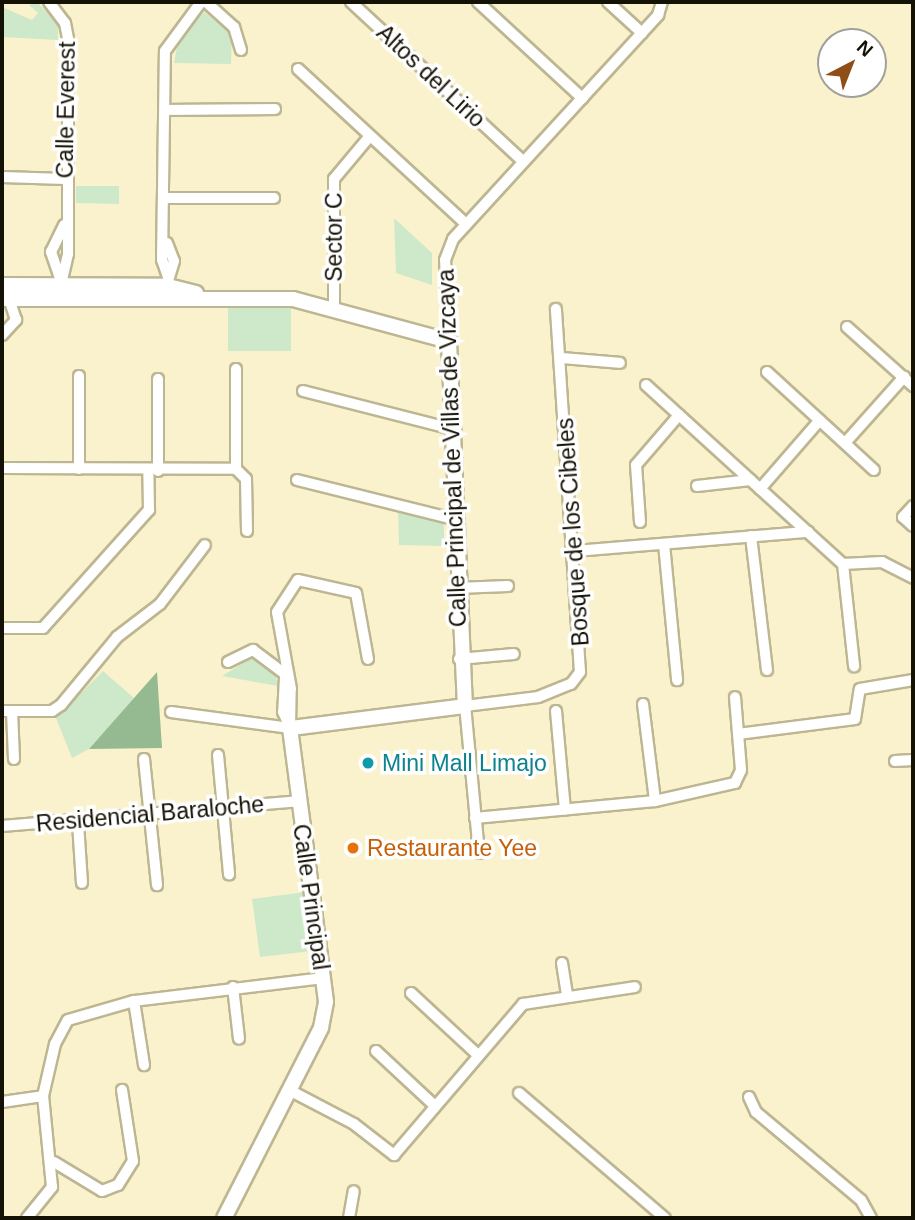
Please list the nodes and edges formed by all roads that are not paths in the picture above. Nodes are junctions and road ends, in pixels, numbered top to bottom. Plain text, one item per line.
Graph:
1 (49, 2) edge
2 (204, 2) edge
3 (351, 2) edge
4 (478, 2) edge
5 (608, 2) edge
6 (662, 2) edge
7 (642, 33) junction
8 (241, 50) dead end
9 (298, 69) dead end
10 (582, 98) junction
11 (166, 110) junction
12 (275, 110) dead end
13 (370, 136) junction
14 (523, 162) junction
15 (2, 177) edge
16 (65, 179) junction
17 (166, 198) junction
18 (274, 198) dead end
19 (466, 224) junction
20 (64, 225) junction
21 (60, 287) junction
22 (168, 288) junction
23 (5, 292) edge
24 (334, 309) junction
25 (556, 309) dead end
26 (847, 327) dead end
27 (3, 336) edge
28 (449, 341) junction
29 (561, 358) junction
30 (621, 363) dead end
31 (236, 369) dead end
32 (767, 372) dead end
33 (79, 376) dead end
34 (904, 377) junction
35 (158, 379) dead end
36 (646, 385) dead end
37 (913, 386) edge
38 (303, 391) dead end
39 (679, 415) junction
40 (820, 421) junction
41 (456, 430) junction
42 (845, 443) junction
43 (2, 468) edge
44 (79, 469) junction
45 (236, 469) junction
46 (874, 470) dead end
47 (153, 471) junction
48 (297, 480) dead end
49 (751, 480) junction
50 (697, 486) dead end
51 (760, 488) junction
52 (913, 506) edge
53 (784, 510) junction
54 (458, 520) junction
55 (640, 522) dead end
56 (913, 526) edge
57 (247, 531) dead end
58 (808, 531) junction
59 (790, 533) junction
60 (751, 536) junction
61 (664, 544) junction
62 (205, 545) dead end
63 (575, 551) junction
64 (843, 564) junction
65 (913, 578) edge
66 (508, 586) dead end
67 (457, 588) junction
68 (2, 628) edge
69 (514, 654) dead end
70 (368, 659) dead end
71 (458, 659) junction
72 (228, 662) dead end
73 (854, 666) dead end
74 (766, 670) dead end
75 (286, 674) junction
76 (677, 680) dead end
77 (913, 680) edge
78 (735, 697) dead end
79 (643, 704) dead end
80 (465, 706) junction
81 (7, 711) edge
82 (556, 711) dead end
83 (171, 712) dead end
84 (290, 728) junction
85 (738, 734) junction
86 (218, 755) dead end
87 (14, 759) dead end
88 (144, 759) dead end
89 (913, 760) edge
90 (895, 761) dead end
91 (298, 801) junction
92 (655, 801) junction
93 (223, 808) junction
94 (565, 810) junction
95 (150, 816) junction
96 (475, 818) junction
97 (78, 823) junction
98 (2, 826) edge
99 (479, 853) dead end
100 (229, 874) dead end
101 (82, 883) dead end
102 (157, 886) dead end
103 (562, 962) dead end
104 (323, 978) junction
105 (233, 987) junction
106 (635, 987) dead end
107 (411, 993) dead end
108 (567, 996) junction
109 (134, 1001) junction
110 (239, 1039) dead end
111 (376, 1051) dead end
112 (478, 1055) junction
113 (144, 1065) dead end
114 (122, 1090) dead end
115 (291, 1091) junction
116 (519, 1093) dead end
117 (43, 1096) junction
118 (749, 1097) dead end
119 (2, 1102) edge
120 (435, 1105) junction
121 (54, 1162) junction
122 (354, 1191) dead end
123 (27, 1218) edge
124 (224, 1218) edge
125 (349, 1218) edge
126 (665, 1218) edge
127 (871, 1218) edge

1 - 16 street, Calle Everest
2 - 8 street
2 - 11 street
3 - 14 street, Altos del Lirio
4 - 10 street
5 - 7 street
6 - 7 street, Calle Principal de Villas de Vizcaya
7 - 10 street, Calle Principal de Villas de Vizcaya
9 - 13 street
10 - 14 street, Calle Principal de Villas de Vizcaya
11 - 12 street
11 - 17 street
13 - 19 street
13 - 24 street, Sector C
14 - 19 street, Calle Principal de Villas de Vizcaya
15 - 16 street
16 - 20 street, Calle Everest
17 - 18 street
17 - 22 street
19 - 28 street, Calle Principal de Villas de Vizcaya
20 - 21 street, Calle Everest
20 - 21 street, Calle Everest
21 - 22 street
21 - 23 street
22 - 24 street
23 - 27 street
24 - 28 street
25 - 29 street, Bosque de los Cibeles
26 - 34 street
28 - 41 street, Calle Principal de Villas de Vizcaya
29 - 30 street
29 - 63 street, Bosque de los Cibeles
31 - 45 street
32 - 40 street
33 - 44 street
34 - 37 street
34 - 42 street
35 - 47 street
36 - 39 street
38 - 41 street
39 - 49 street
39 - 55 street
40 - 42 street
40 - 51 street
41 - 54 street, Calle Principal de Villas de Vizcaya
42 - 46 street
43 - 44 street
44 - 47 street
45 - 47 street
45 - 57 street
47 - 68 street
48 - 54 street
49 - 50 street
49 - 51 street
51 - 53 street
52 - 56 street
53 - 58 street
53 - 59 street
54 - 67 street, Calle Principal de Villas de Vizcaya
58 - 59 street
58 - 64 street
59 - 60 street
60 - 61 street
60 - 74 street
61 - 63 street
61 - 76 street
62 - 81 street
63 - 80 street, Bosque de los Cibeles
64 - 65 street
64 - 73 street
66 - 67 street
67 - 71 street, Calle Principal de Villas de Vizcaya
69 - 71 street
70 - 75 street
71 - 80 street, Calle Principal de Villas de Vizcaya
72 - 75 street
75 - 84 street
77 - 85 street
78 - 85 street
79 - 92 street
80 - 84 street
80 - 96 street, Calle Principal de Villas de Vizcaya
81 - 87 street
82 - 94 street
83 - 84 street
84 - 91 street, Calle Principal
85 - 92 street
86 - 93 street
88 - 95 street
89 - 90 street
91 - 93 street, Residencial Baraloche
91 - 104 street, Calle Principal
92 - 94 street
93 - 95 street, Residencial Baraloche
93 - 100 street
94 - 96 street
95 - 97 street, Residencial Baraloche
95 - 102 street
96 - 99 street, Calle Principal de Villas de Vizcaya
97 - 98 street, Residencial Baraloche
97 - 101 street
103 - 108 street
104 - 105 street
104 - 115 street, Calle Principal
105 - 109 street
105 - 110 street
106 - 108 street
107 - 112 street
108 - 112 street
109 - 113 street
109 - 117 street
111 - 120 street
112 - 120 street
114 - 121 street
115 - 120 street
115 - 124 street, Calle Principal
116 - 126 street
117 - 119 street
117 - 121 street
118 - 127 street
121 - 123 street
122 - 125 street

